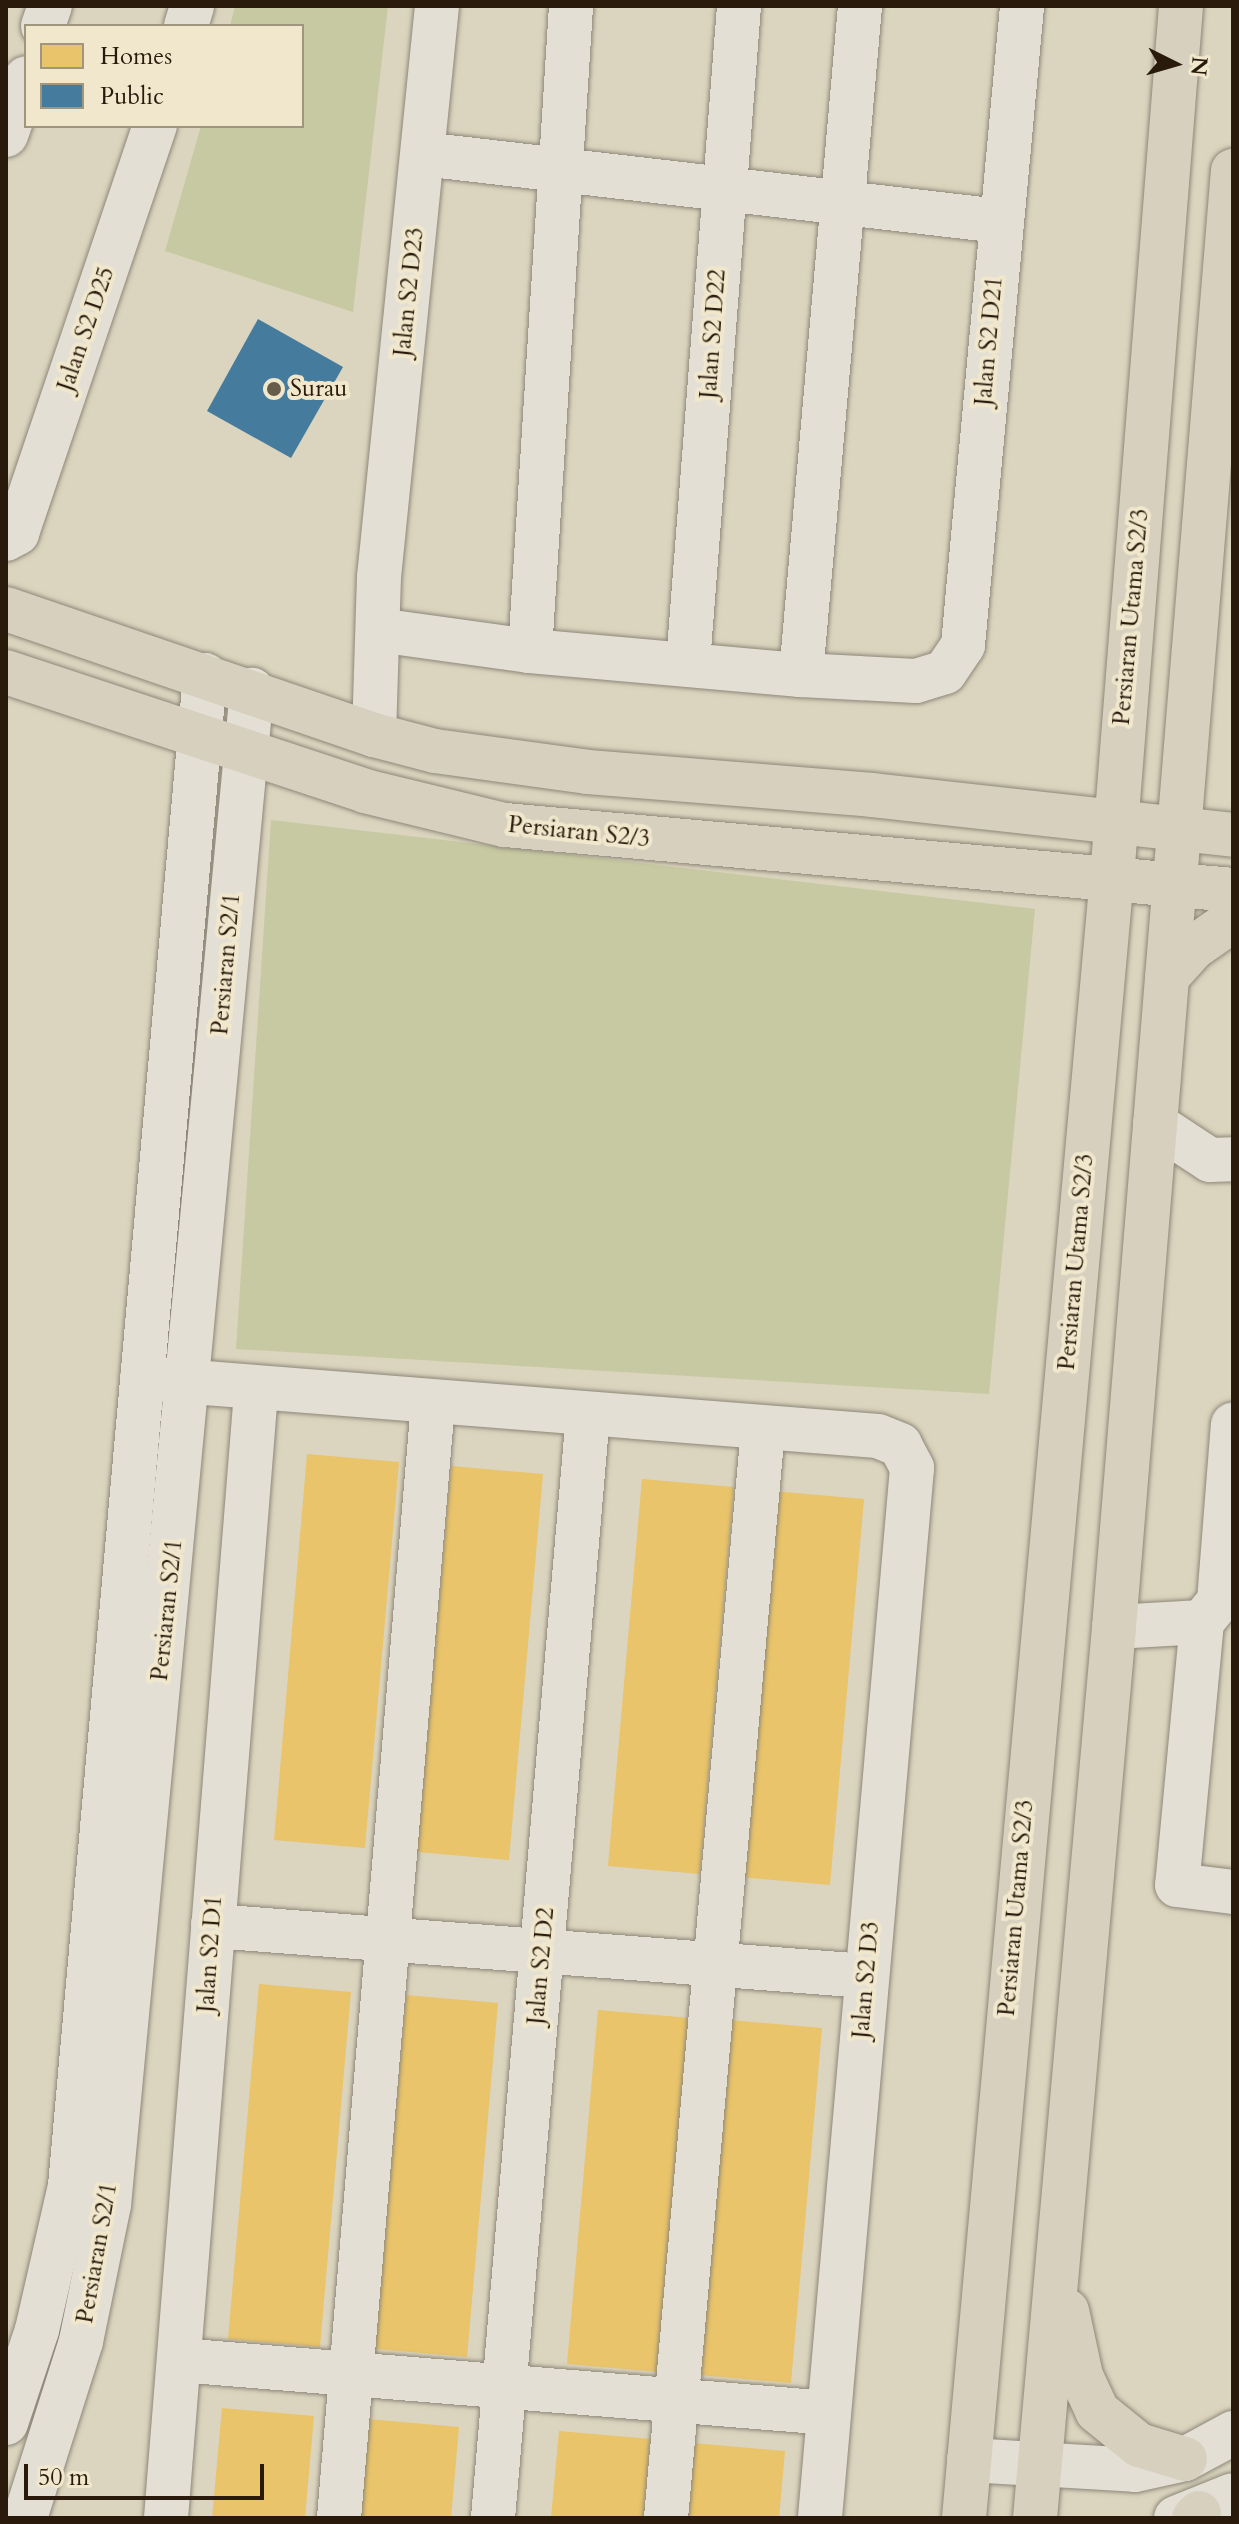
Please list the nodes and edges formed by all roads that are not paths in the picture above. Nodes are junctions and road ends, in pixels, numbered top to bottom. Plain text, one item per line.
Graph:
1 (437, 6) edge
2 (571, 6) edge
3 (739, 6) edge
4 (860, 6) edge
5 (1022, 6) edge
6 (1181, 6) edge
7 (21, 80) edge
8 (153, 128) edge
9 (6, 135) edge
10 (423, 154) junction
11 (560, 169) junction
12 (1233, 171) edge
13 (725, 188) junction
14 (843, 202) junction
15 (999, 221) junction
16 (11, 536) edge
17 (6, 609) edge
18 (378, 630) junction
19 (530, 651) junction
20 (688, 663) junction
21 (6, 672) edge
22 (205, 675) junction
23 (801, 675) junction
24 (252, 690) junction
25 (374, 735) junction
26 (198, 737) junction
27 (245, 751) junction
28 (1183, 754) junction
29 (1115, 820) junction
30 (1233, 822) edge
31 (1178, 826) junction
32 (1233, 835) edge
33 (1112, 877) junction
34 (1174, 883) junction
35 (1233, 890) edge
36 (1233, 920) edge
37 (1167, 977) junction
38 (1155, 1124) junction
39 (1233, 1159) edge
40 (142, 1378) junction
41 (189, 1384) junction
42 (256, 1391) junction
43 (433, 1403) junction
44 (588, 1415) junction
45 (763, 1429) junction
46 (1233, 1447) edge
47 (1219, 1603) edge
48 (1114, 1627) junction
49 (1233, 1892) edge
50 (213, 1926) junction
51 (388, 1942) junction
52 (542, 1952) junction
53 (714, 1964) junction
54 (866, 1976) junction
55 (1058, 2269) junction
56 (21, 2328) edge
57 (81, 2341) junction
58 (179, 2360) junction
59 (353, 2375) junction
60 (505, 2389) junction
61 (677, 2402) junction
62 (829, 2413) junction
63 (6, 2421) edge
64 (1233, 2433) edge
65 (53, 2437) junction
66 (1185, 2459) junction
67 (969, 2460) junction
68 (1040, 2464) junction
69 (25, 2518) edge
70 (166, 2518) edge
71 (339, 2518) edge
72 (493, 2518) edge
73 (666, 2518) edge
74 (820, 2518) edge
75 (964, 2518) edge
76 (1035, 2518) edge

1 - 10 street, Jalan S2 D23
2 - 11 street
3 - 13 street, Jalan S2 D22
4 - 14 street
5 - 15 street, Jalan S2 D21
6 - 29 main road, Persiaran Utama S2/3
7 - 9 street
8 - 16 street, Jalan S2 D25
10 - 11 street
10 - 18 street, Jalan S2 D23
11 - 13 street
11 - 19 street
12 - 28 main road
13 - 14 street
13 - 20 street, Jalan S2 D22
14 - 15 street
14 - 23 street
15 - 23 street, Jalan S2 D21
17 - 22 main road
18 - 19 street
18 - 25 street, Jalan S2 D23
19 - 20 street
20 - 23 street
21 - 26 main road, Persiaran S2/3
22 - 24 main road
22 - 26 street, Persiaran S2/1
24 - 25 main road
24 - 27 street, Persiaran S2/1
25 - 29 main road
26 - 27 main road, Persiaran S2/3
26 - 40 street, Persiaran S2/1
27 - 33 main road, Persiaran S2/3
27 - 41 street, Persiaran S2/1
28 - 30 main road
28 - 31 main road
29 - 31 main road
29 - 33 main road, Persiaran Utama S2/3
31 - 32 main road
31 - 34 main road
33 - 34 main road, Persiaran S2/3
33 - 67 main road, Persiaran Utama S2/3
34 - 35 main road, Persiaran S2/3
34 - 37 main road
36 - 37 main road
37 - 38 main road
38 - 39 street
38 - 48 main road
40 - 41 street
40 - 56 street, Persiaran S2/1
41 - 42 street
41 - 57 street, Persiaran S2/1
42 - 43 street
42 - 50 street, Jalan S2 D1
43 - 44 street
43 - 51 street
44 - 45 street
44 - 52 street, Jalan S2 D2
45 - 53 street
45 - 54 street, Jalan S2 D3
46 - 47 street
47 - 48 street
47 - 49 street
48 - 55 main road
50 - 51 street
50 - 58 street, Jalan S2 D1
51 - 52 street
51 - 59 street
52 - 53 street
52 - 60 street, Jalan S2 D2
53 - 54 street
53 - 61 street
54 - 62 street, Jalan S2 D3
55 - 66 main road
55 - 68 main road
56 - 57 street
56 - 63 street, Persiaran S2/1
57 - 65 street, Persiaran S2/1
58 - 59 street
58 - 70 street, Jalan S2 D1
59 - 60 street
59 - 71 street
60 - 61 street
60 - 72 street, Jalan S2 D2
61 - 62 street
61 - 73 street
62 - 74 street, Jalan S2 D3
63 - 65 street
64 - 66 street
65 - 69 street, Persiaran S2/1
66 - 68 street
67 - 68 street
67 - 75 main road, Persiaran Utama S2/3
68 - 76 main road

